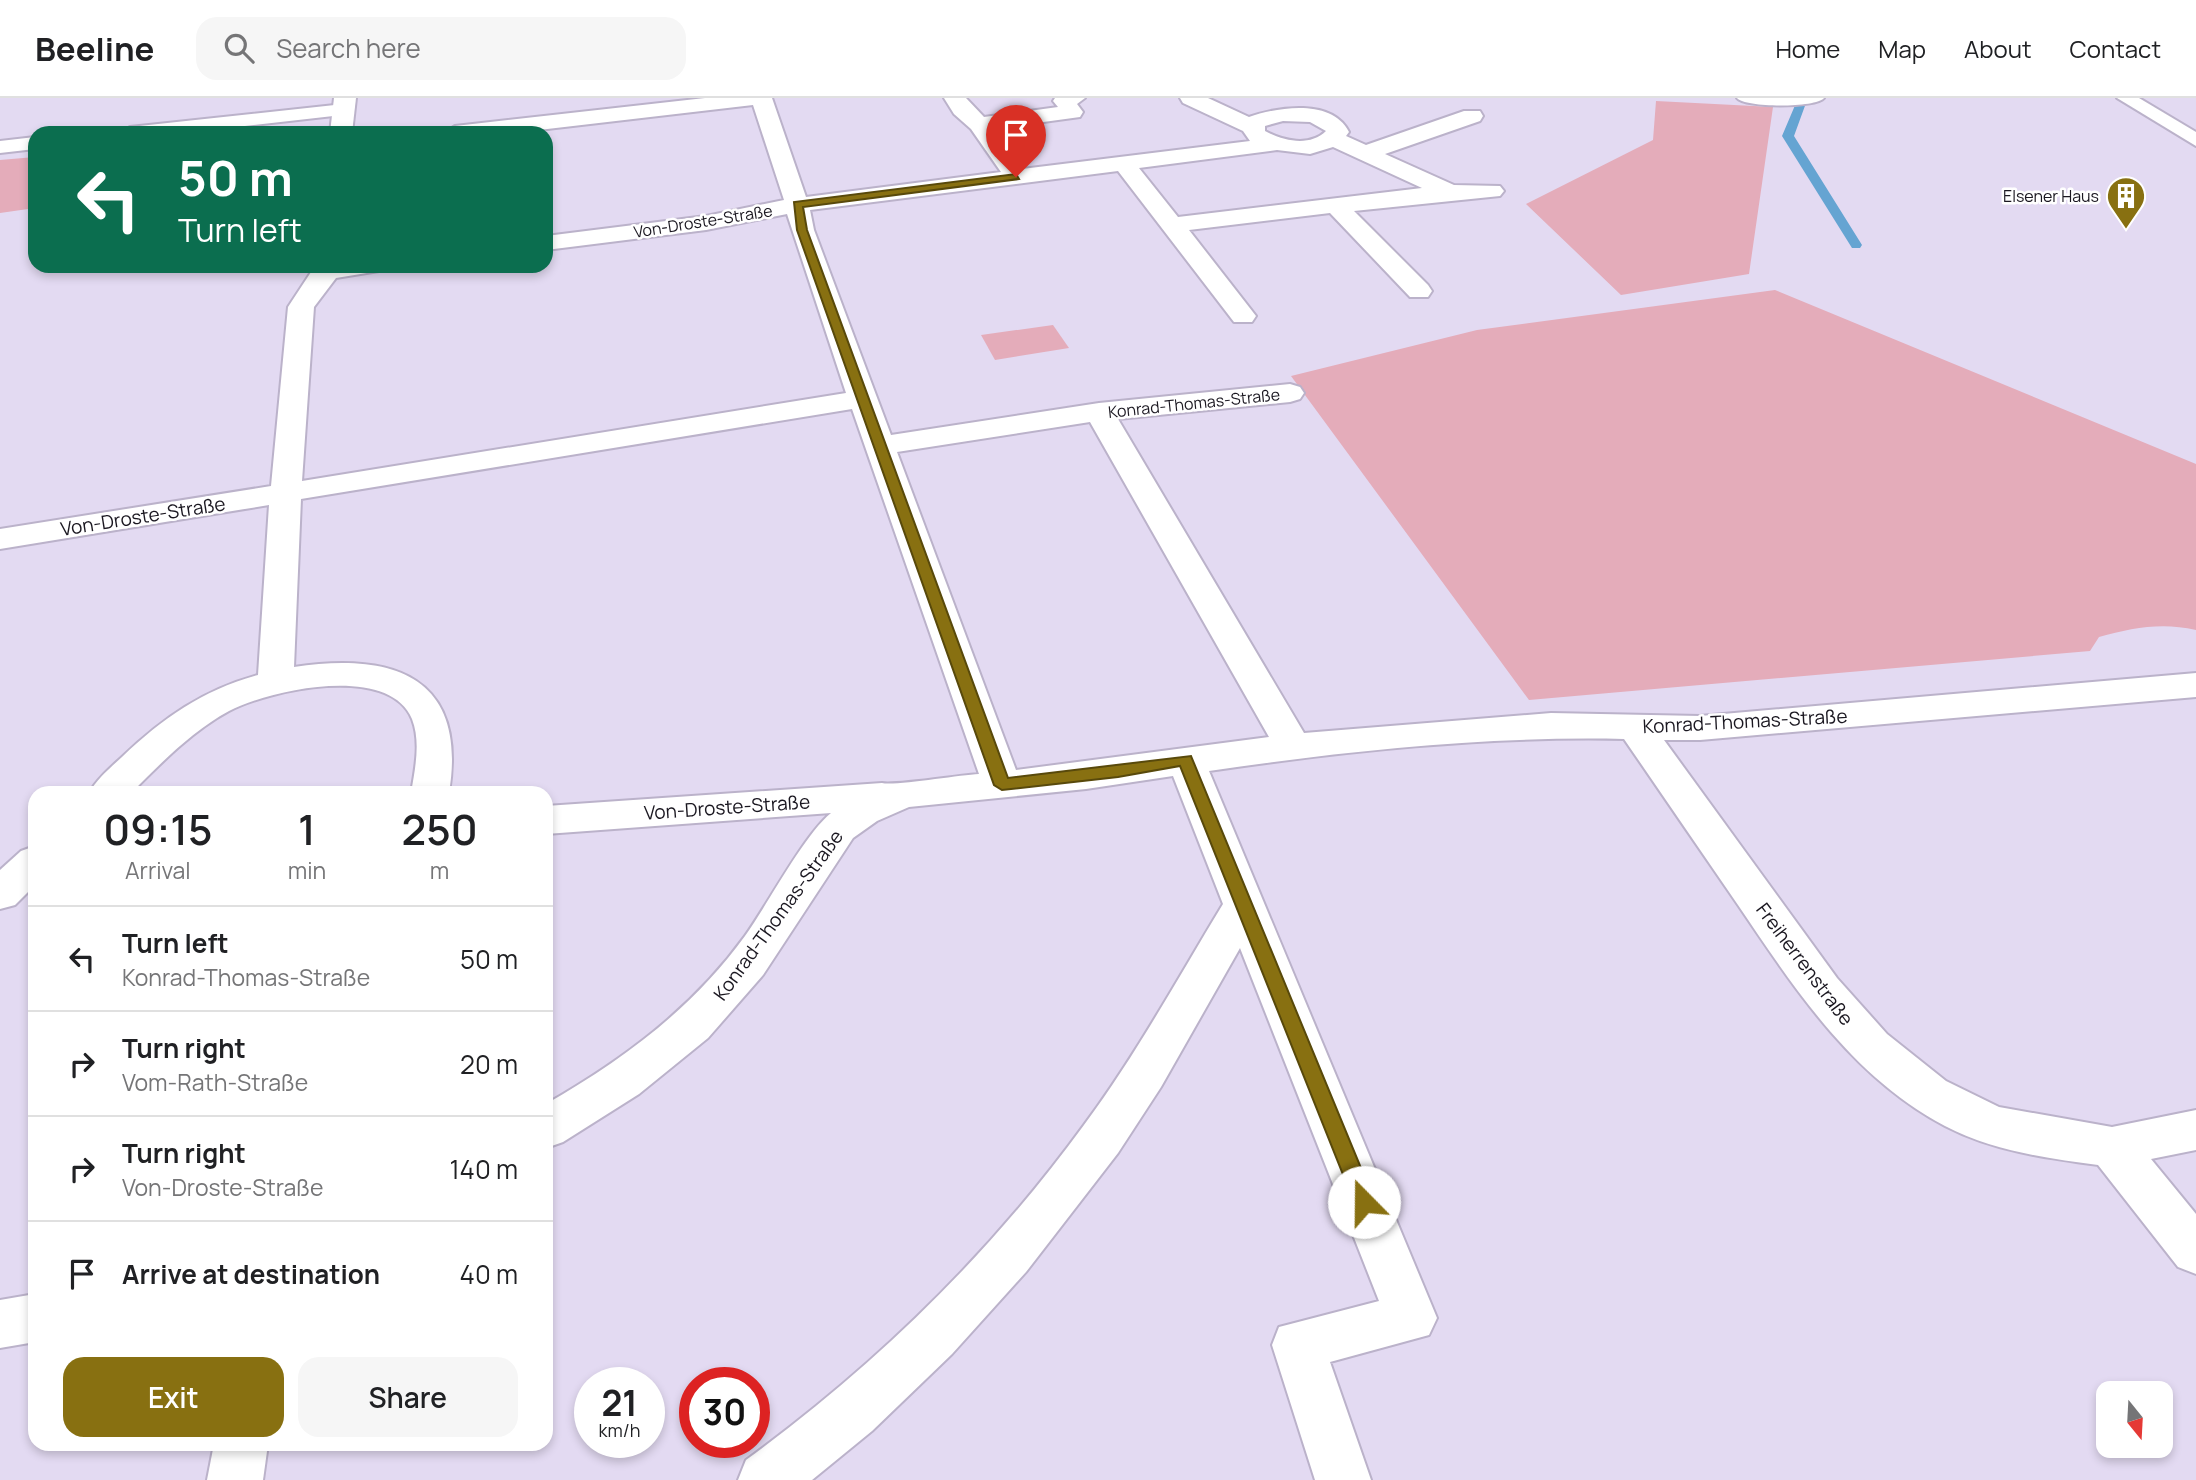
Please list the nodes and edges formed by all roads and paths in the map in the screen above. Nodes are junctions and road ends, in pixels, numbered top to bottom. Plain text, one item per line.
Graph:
1 (761, 98) edge
2 (955, 98) edge
3 (1074, 98) edge
4 (1191, 98) edge
5 (1289, 98) edge
6 (1748, 98) edge
7 (1813, 98) edge
8 (2126, 98) edge
9 (344, 104) edge
10 (1472, 116) dead end
11 (1231, 117) junction
12 (979, 124) junction
13 (182, 126) edge
14 (342, 126) edge
15 (516, 126) edge
16 (1253, 127) junction
17 (1334, 139) junction
18 (2196, 140) edge
19 (28, 144) edge
20 (1276, 144) junction
21 (0, 147) edge
22 (1366, 153) junction
23 (1124, 164) junction
24 (1016, 177) junction
25 (1492, 191) dead end
26 (1450, 192) junction
27 (797, 205) junction
28 (1336, 206) junction
29 (1172, 226) junction
30 (553, 242) edge
31 (325, 273) edge
32 (1419, 291) dead end
33 (1242, 316) dead end
34 (1290, 393) dead end
35 (863, 399) junction
36 (1099, 412) junction
37 (879, 446) junction
38 (286, 493) junction
39 (0, 539) edge
40 (276, 680) junction
41 (2196, 685) edge
42 (1636, 728) junction
43 (1293, 746) junction
44 (1185, 760) junction
45 (1002, 785) junction
46 (116, 786) edge
47 (431, 786) edge
48 (908, 794) junction
49 (553, 819) edge
50 (28, 868) edge
51 (0, 894) edge
52 (28, 896) edge
53 (0, 900) edge
54 (1244, 904) junction
55 (553, 1124) edge
56 (2196, 1130) edge
57 (2112, 1147) junction
58 (2196, 1251) edge
59 (28, 1319) edge
60 (0, 1324) edge
61 (240, 1451) edge
62 (235, 1480) edge
63 (766, 1480) edge
64 (1343, 1480) edge

1 - 15 street
1 - 27 street
2 - 12 street
3 - 12 street
4 - 11 street
5 - 11 street
6 - 7 street
8 - 18 lane
9 - 13 lane
9 - 14 street
10 - 22 street
11 - 16 street
12 - 24 street
16 - 17 street
16 - 20 street
17 - 20 street, Von-Droste-Straße
17 - 22 street
19 - 21 lane
20 - 23 street, Von-Droste-Straße
22 - 26 street
23 - 24 street, Von-Droste-Straße
23 - 29 street
24 - 27 street, Von-Droste-Straße
25 - 26 street
26 - 28 street
27 - 30 street, Von-Droste-Straße
27 - 35 street
28 - 29 street
28 - 32 street
29 - 33 street
31 - 38 street
34 - 36 street, Konrad-Thomas-Straße
35 - 37 street
35 - 38 street, Von-Droste-Straße
36 - 37 street, Konrad-Thomas-Straße
36 - 43 street, Konrad-Thomas-Straße
37 - 45 street
38 - 39 street, Von-Droste-Straße
38 - 40 street
40 - 46 street
40 - 47 street
41 - 42 street, Konrad-Thomas-Straße
42 - 43 street, Konrad-Thomas-Straße
42 - 57 street, Freiherrenstraße
43 - 44 street, Konrad-Thomas-Straße
44 - 45 street, Konrad-Thomas-Straße
44 - 54 street
45 - 48 street, Konrad-Thomas-Straße
48 - 49 street, Von-Droste-Straße
48 - 55 street, Konrad-Thomas-Straße
50 - 51 street
52 - 53 street
54 - 63 street
54 - 64 street
56 - 57 street, Freiherrenstraße
57 - 58 street
59 - 60 street
61 - 62 street

